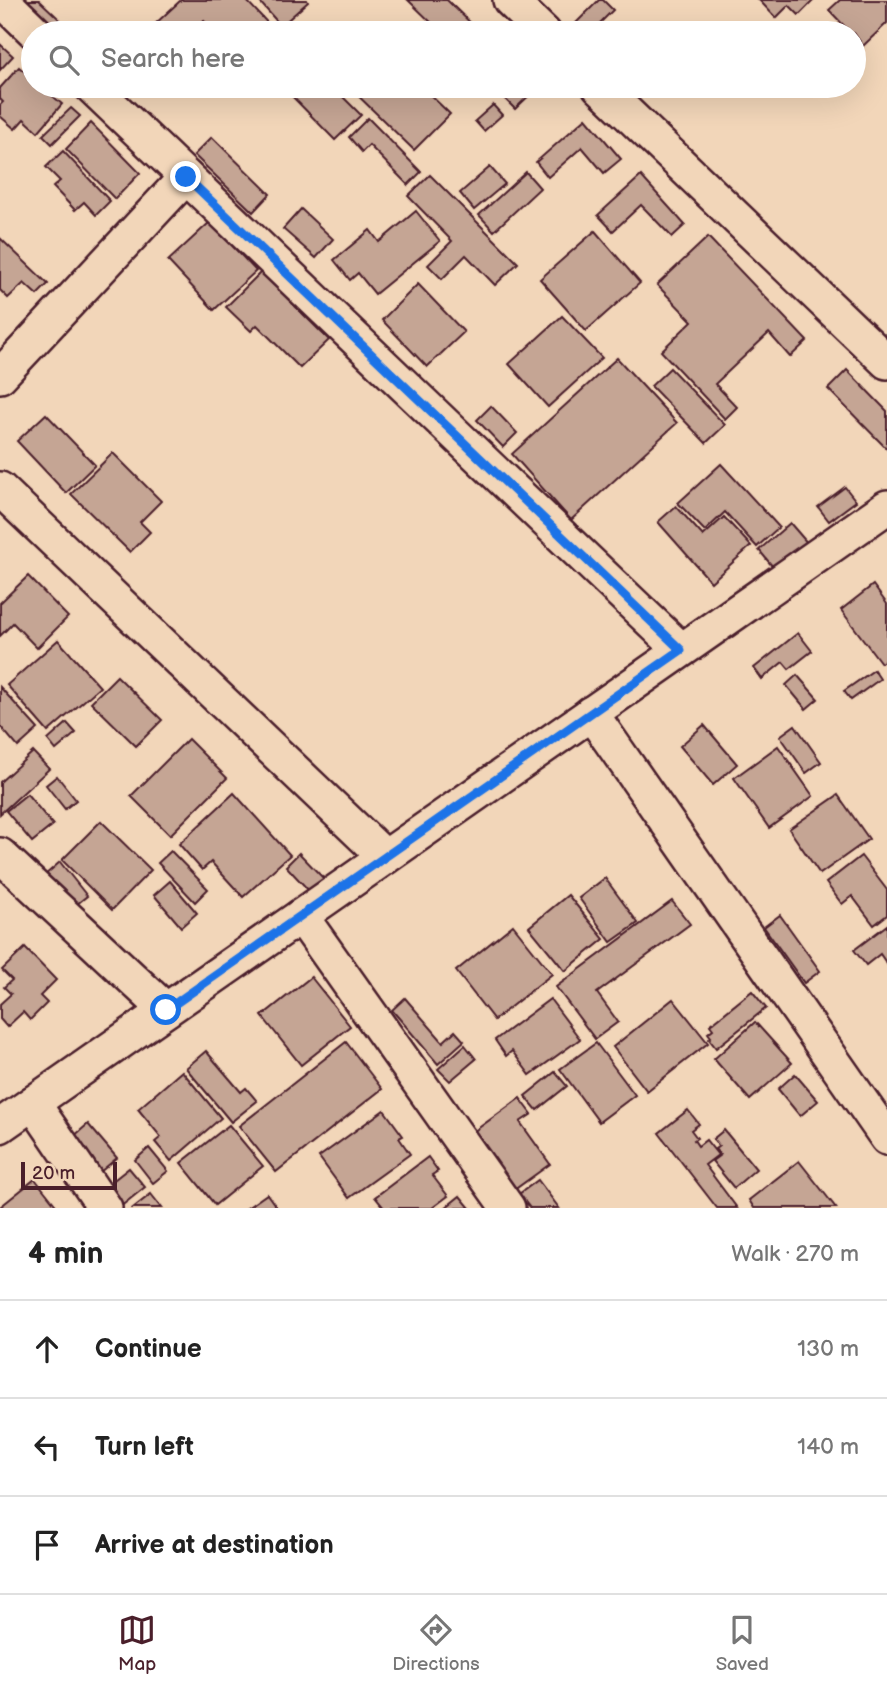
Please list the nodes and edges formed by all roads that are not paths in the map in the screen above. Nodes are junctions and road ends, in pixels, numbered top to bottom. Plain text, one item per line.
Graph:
1 (2, 0) edge
2 (510, 0) edge
3 (24, 21) edge
4 (532, 21) edge
5 (104, 98) edge
6 (612, 98) edge
7 (186, 177) junction
8 (887, 362) edge
9 (0, 376) edge
10 (0, 489) edge
11 (885, 513) edge
12 (681, 650) junction
13 (591, 713) junction
14 (0, 855) edge
15 (384, 858) junction
16 (301, 916) junction
17 (166, 1010) junction
18 (33, 1103) junction
19 (0, 1126) edge
20 (887, 1139) edge
21 (105, 1208) edge
22 (508, 1208) edge

1 - 3 street
2 - 4 street
5 - 7 street
6 - 8 street
7 - 9 street
7 - 12 street
10 - 15 street
11 - 12 street
12 - 13 street
13 - 15 street
13 - 20 street
14 - 17 street
15 - 16 street
16 - 17 street
16 - 22 street
17 - 18 street
18 - 19 street
18 - 21 street

